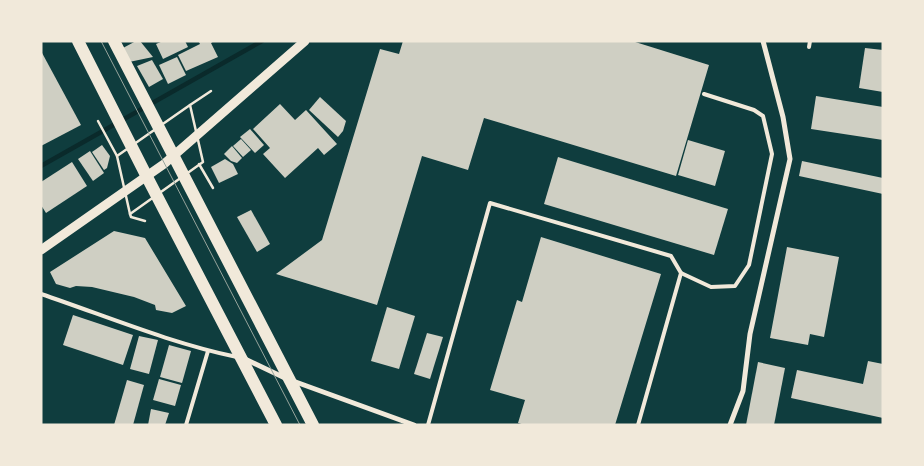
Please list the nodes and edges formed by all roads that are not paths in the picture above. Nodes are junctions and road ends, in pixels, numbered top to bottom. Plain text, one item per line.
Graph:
1 (78, 41) edge
2 (114, 41) edge
3 (305, 41) edge
4 (763, 41) edge
5 (810, 41) edge
6 (809, 46) dead end
7 (704, 94) dead end
8 (174, 156) junction
9 (146, 177) junction
10 (41, 250) edge
11 (681, 272) junction
12 (41, 294) edge
13 (208, 351) junction
14 (242, 358) junction
15 (289, 380) junction
16 (186, 425) edge
17 (276, 425) edge
18 (313, 425) edge
19 (414, 425) edge
20 (428, 425) edge
21 (638, 425) edge
22 (730, 425) edge

1 - 9 main road
2 - 8 main road
3 - 8 street
4 - 22 street
5 - 6 lane
7 - 11 lane
8 - 9 street
8 - 15 main road
9 - 10 street
9 - 14 main road
11 - 20 lane
11 - 21 lane
12 - 13 lane
13 - 14 lane
13 - 16 lane
14 - 15 street
14 - 17 main road
15 - 18 main road
15 - 19 street

